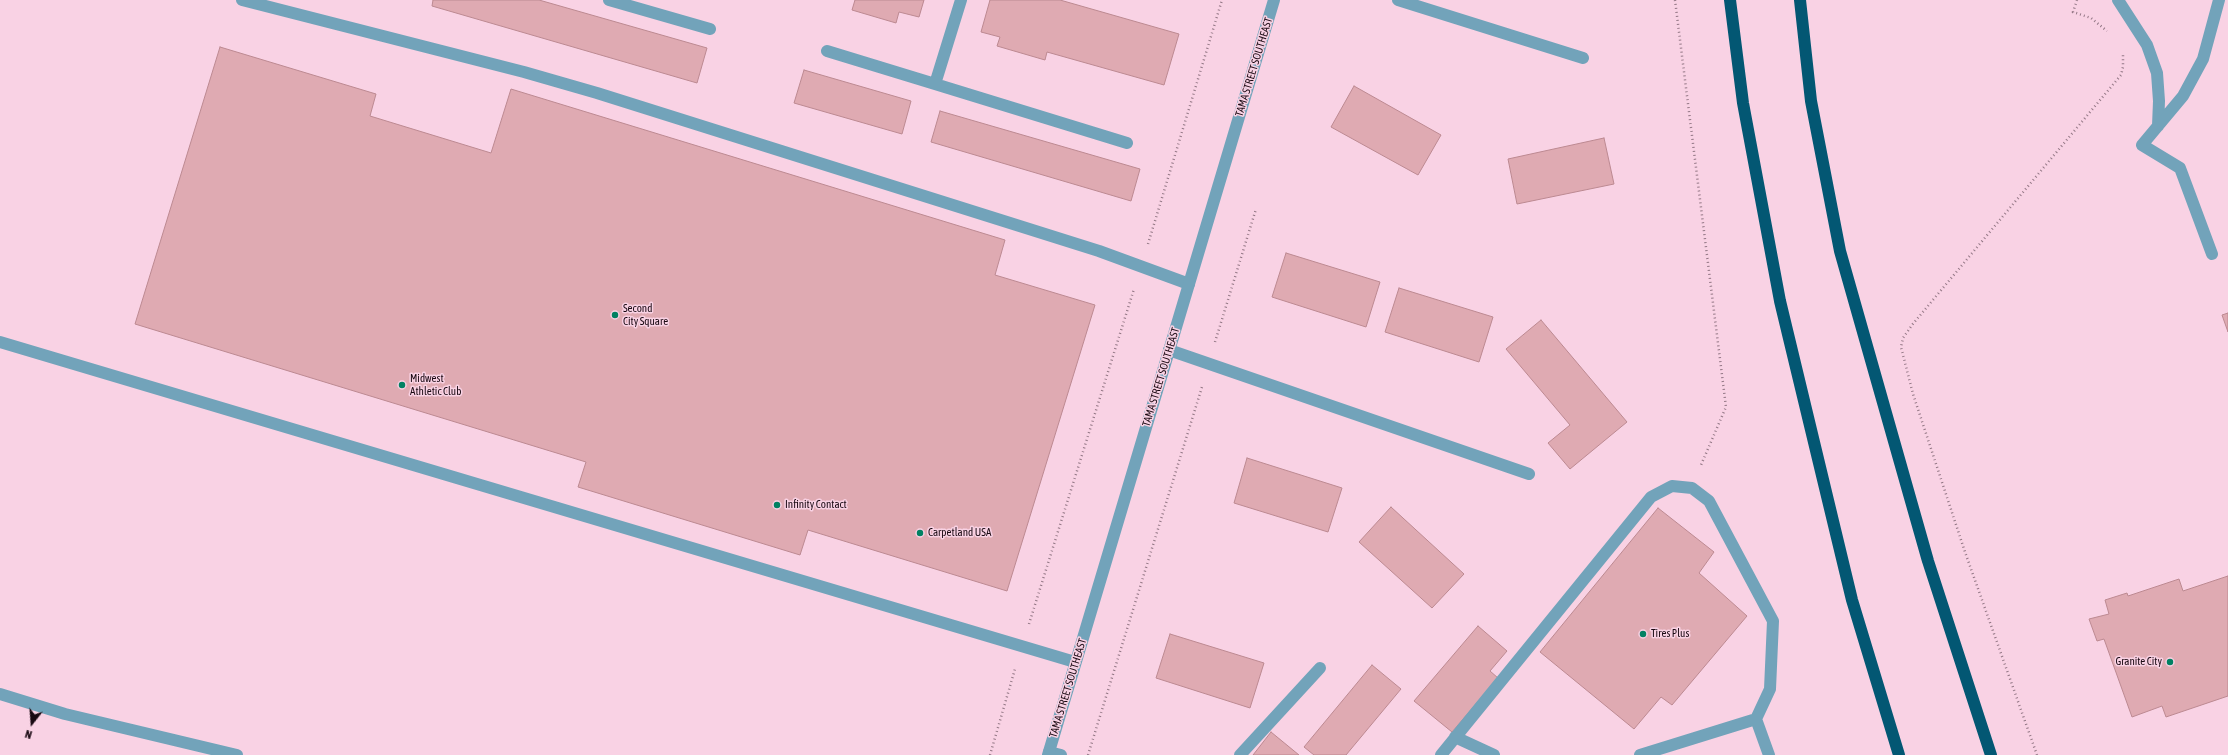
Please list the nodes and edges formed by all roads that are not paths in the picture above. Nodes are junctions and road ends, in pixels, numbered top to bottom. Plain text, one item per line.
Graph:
1 (242, 0) edge
2 (608, 0) edge
3 (961, 0) edge
4 (1274, 0) edge
5 (1398, 0) edge
6 (1730, 0) edge
7 (1800, 0) edge
8 (2118, 0) edge
9 (2219, 0) edge
10 (710, 29) dead end
11 (827, 51) dead end
12 (1583, 58) dead end
13 (935, 84) junction
14 (2158, 126) junction
15 (1127, 142) dead end
16 (2212, 254) dead end
17 (1189, 284) junction
18 (0, 342) edge
19 (1169, 350) junction
20 (1529, 474) dead end
21 (1075, 662) junction
22 (1320, 668) dead end
23 (0, 694) edge
24 (1756, 719) junction
25 (1455, 738) junction
26 (1052, 754) edge
27 (238, 755) edge
28 (1240, 755) edge
29 (1441, 755) edge
30 (1494, 755) edge
31 (1640, 755) edge
32 (1769, 755) edge
33 (1899, 755) edge
34 (1991, 755) edge

1 - 17 street
2 - 10 street
3 - 13 street
4 - 17 street, TAMA STREET SOUTHEAST
5 - 12 street
6 - 33 highway
7 - 34 highway
8 - 14 street
9 - 14 street
11 - 13 street
13 - 15 street
14 - 16 street
17 - 19 street, TAMA STREET SOUTHEAST
18 - 21 street
19 - 20 street
19 - 21 street, TAMA STREET SOUTHEAST
21 - 26 street, TAMA STREET SOUTHEAST
22 - 28 street
23 - 27 street
24 - 25 street
24 - 31 street
24 - 32 street
25 - 29 street
25 - 30 street

